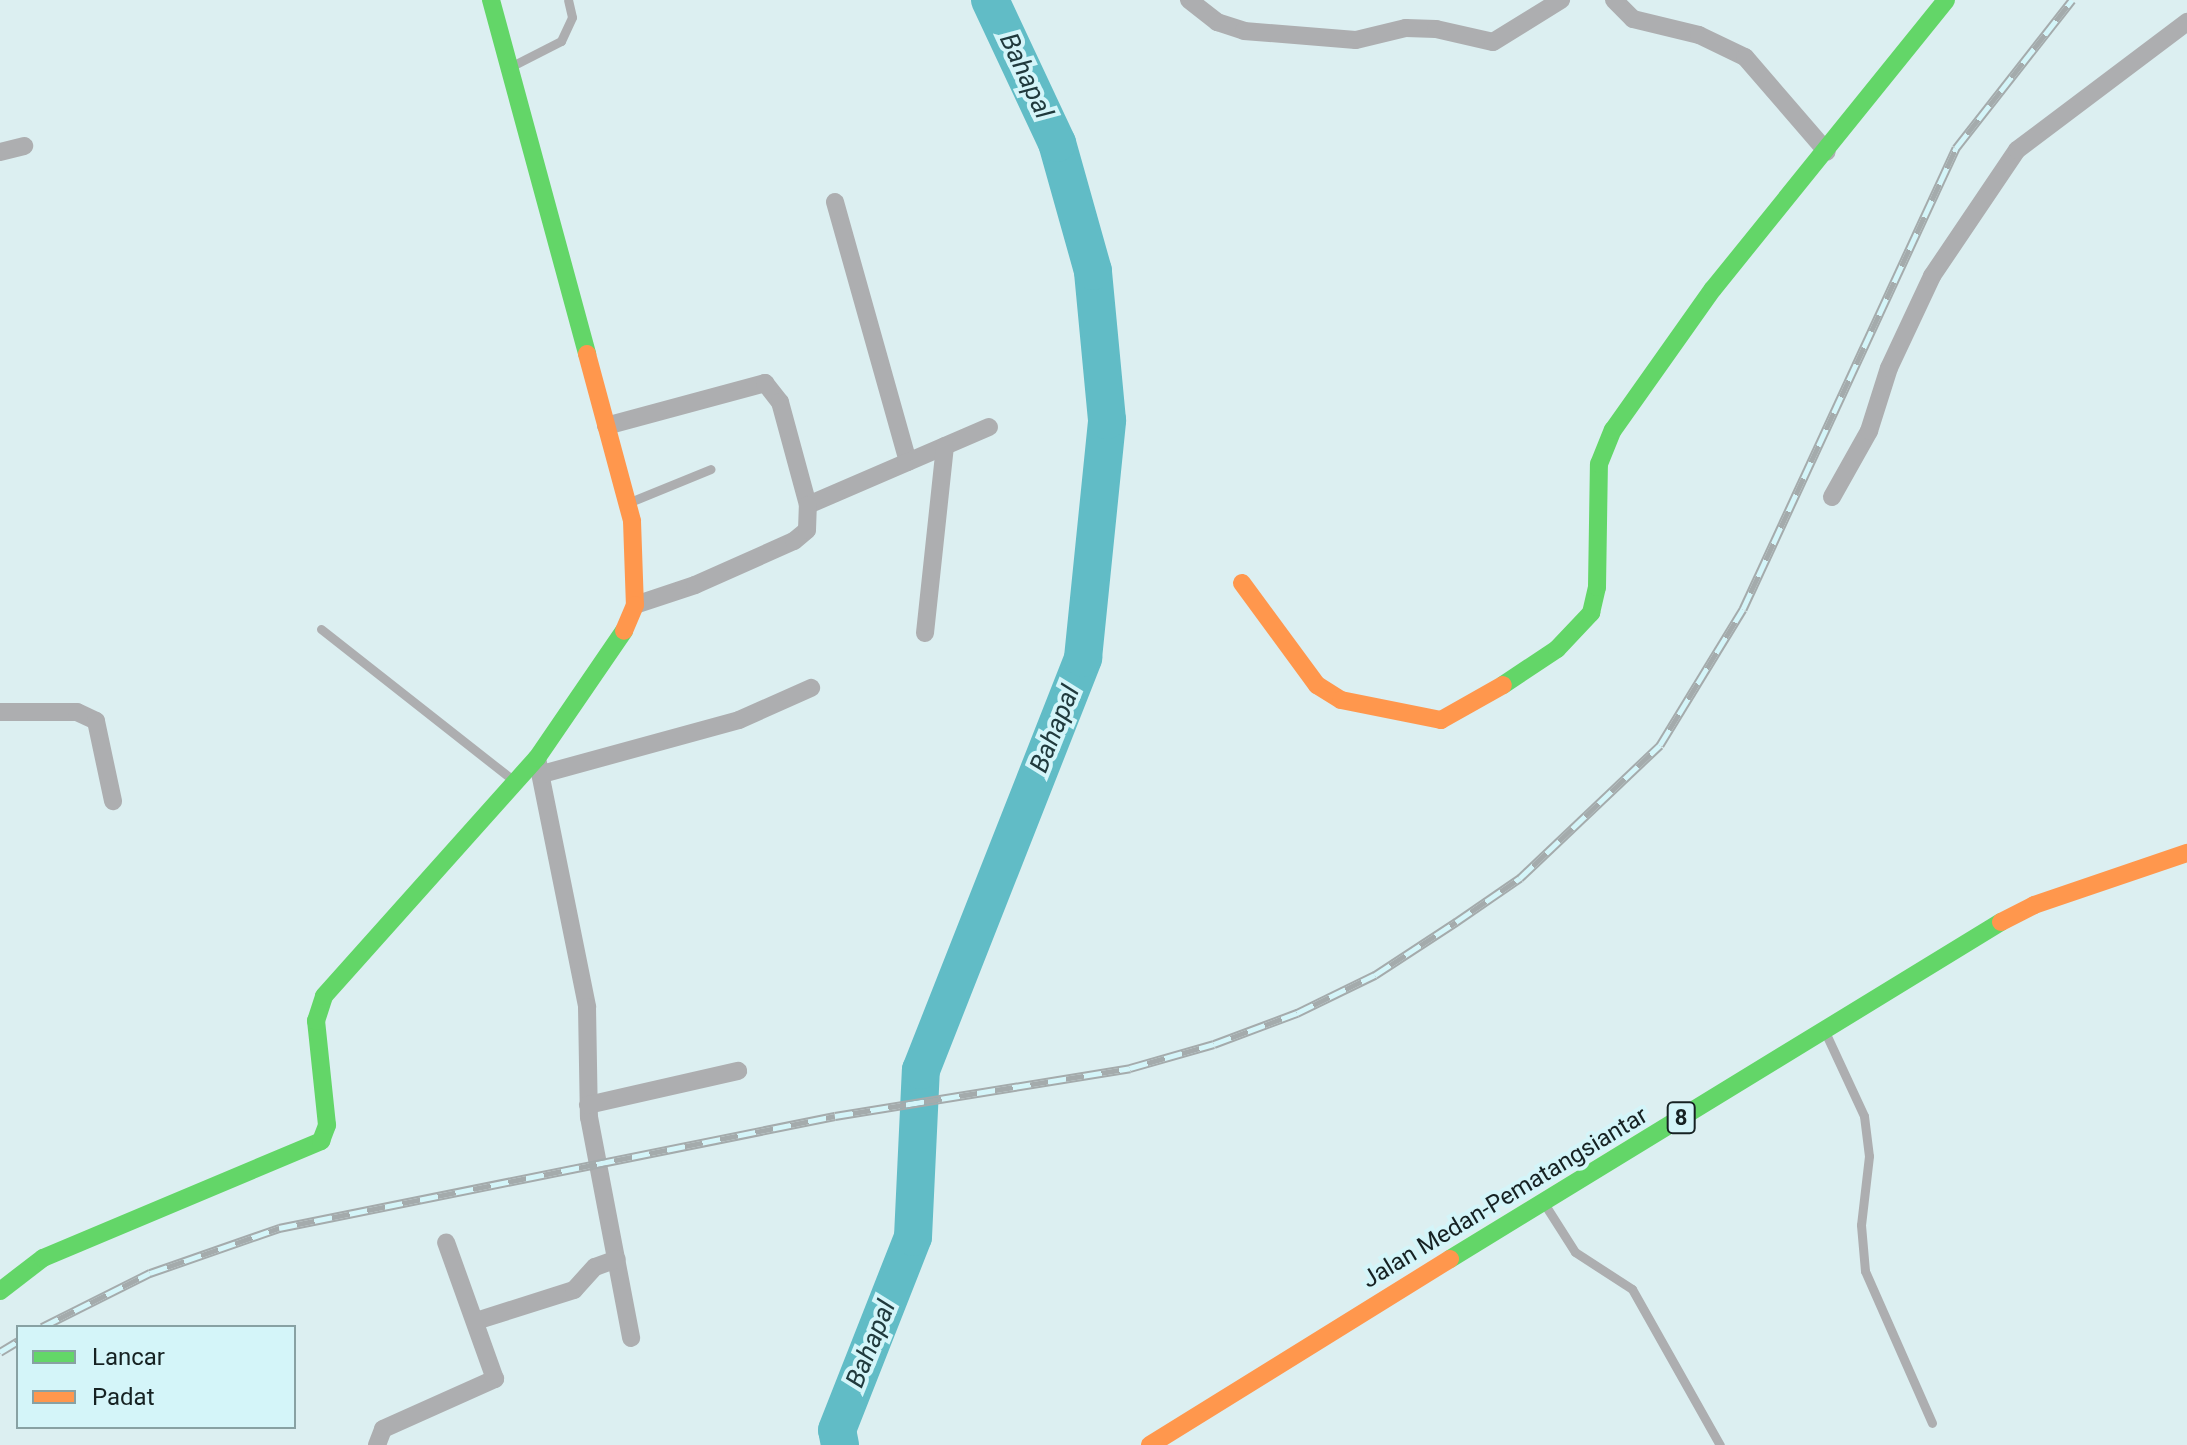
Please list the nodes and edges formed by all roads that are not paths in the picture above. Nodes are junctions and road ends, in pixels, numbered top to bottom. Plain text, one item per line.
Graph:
1 (491, 0) edge
2 (568, 0) edge
3 (1189, 0) edge
4 (1561, 0) edge
5 (1614, 0) edge
6 (1946, 0) edge
7 (2187, 22) edge
8 (509, 67) junction
9 (24, 146) dead end
10 (0, 152) edge
11 (1827, 152) junction
12 (835, 202) dead end
13 (606, 426) junction
14 (989, 427) dead end
15 (945, 446) junction
16 (908, 462) junction
17 (711, 469) dead end
18 (1832, 497) dead end
19 (627, 503) junction
20 (808, 505) junction
21 (1242, 583) dead end
22 (635, 605) junction
23 (321, 629) dead end
24 (925, 633) dead end
25 (811, 688) dead end
26 (0, 712) edge
27 (539, 766) junction
28 (515, 782) junction
29 (113, 801) dead end
30 (2187, 853) edge
31 (1824, 1029) junction
32 (738, 1071) dead end
33 (588, 1105) junction
34 (1544, 1204) junction
35 (446, 1242) dead end
36 (617, 1259) junction
37 (0, 1291) edge
38 (476, 1321) junction
39 (631, 1338) dead end
40 (1191, 1417) junction
41 (1932, 1423) dead end
42 (377, 1445) edge
43 (1150, 1445) edge
44 (1173, 1445) edge
45 (1720, 1445) edge

1 - 8 main road
2 - 8 lane
3 - 4 street
5 - 11 street
6 - 11 main road
7 - 18 street
8 - 13 main road
9 - 10 street
11 - 21 main road
12 - 16 street
13 - 19 main road
13 - 20 street
14 - 15 street
15 - 16 street
15 - 24 street
16 - 20 street
17 - 19 lane
19 - 22 main road
20 - 22 street
22 - 27 main road
23 - 28 lane
25 - 27 street
26 - 29 street
27 - 28 main road
27 - 33 street
28 - 37 main road
30 - 31 main road, Jalan Medan-Pematangsiantar / 8
31 - 34 main road, Jalan Medan-Pematangsiantar / 8
31 - 41 lane
32 - 33 street
33 - 36 street
34 - 40 main road, Jalan Medan-Pematangsiantar / 8
34 - 45 lane
35 - 38 street
36 - 38 street
36 - 39 street
38 - 42 street
40 - 43 main road, 8
40 - 44 main road, 8

